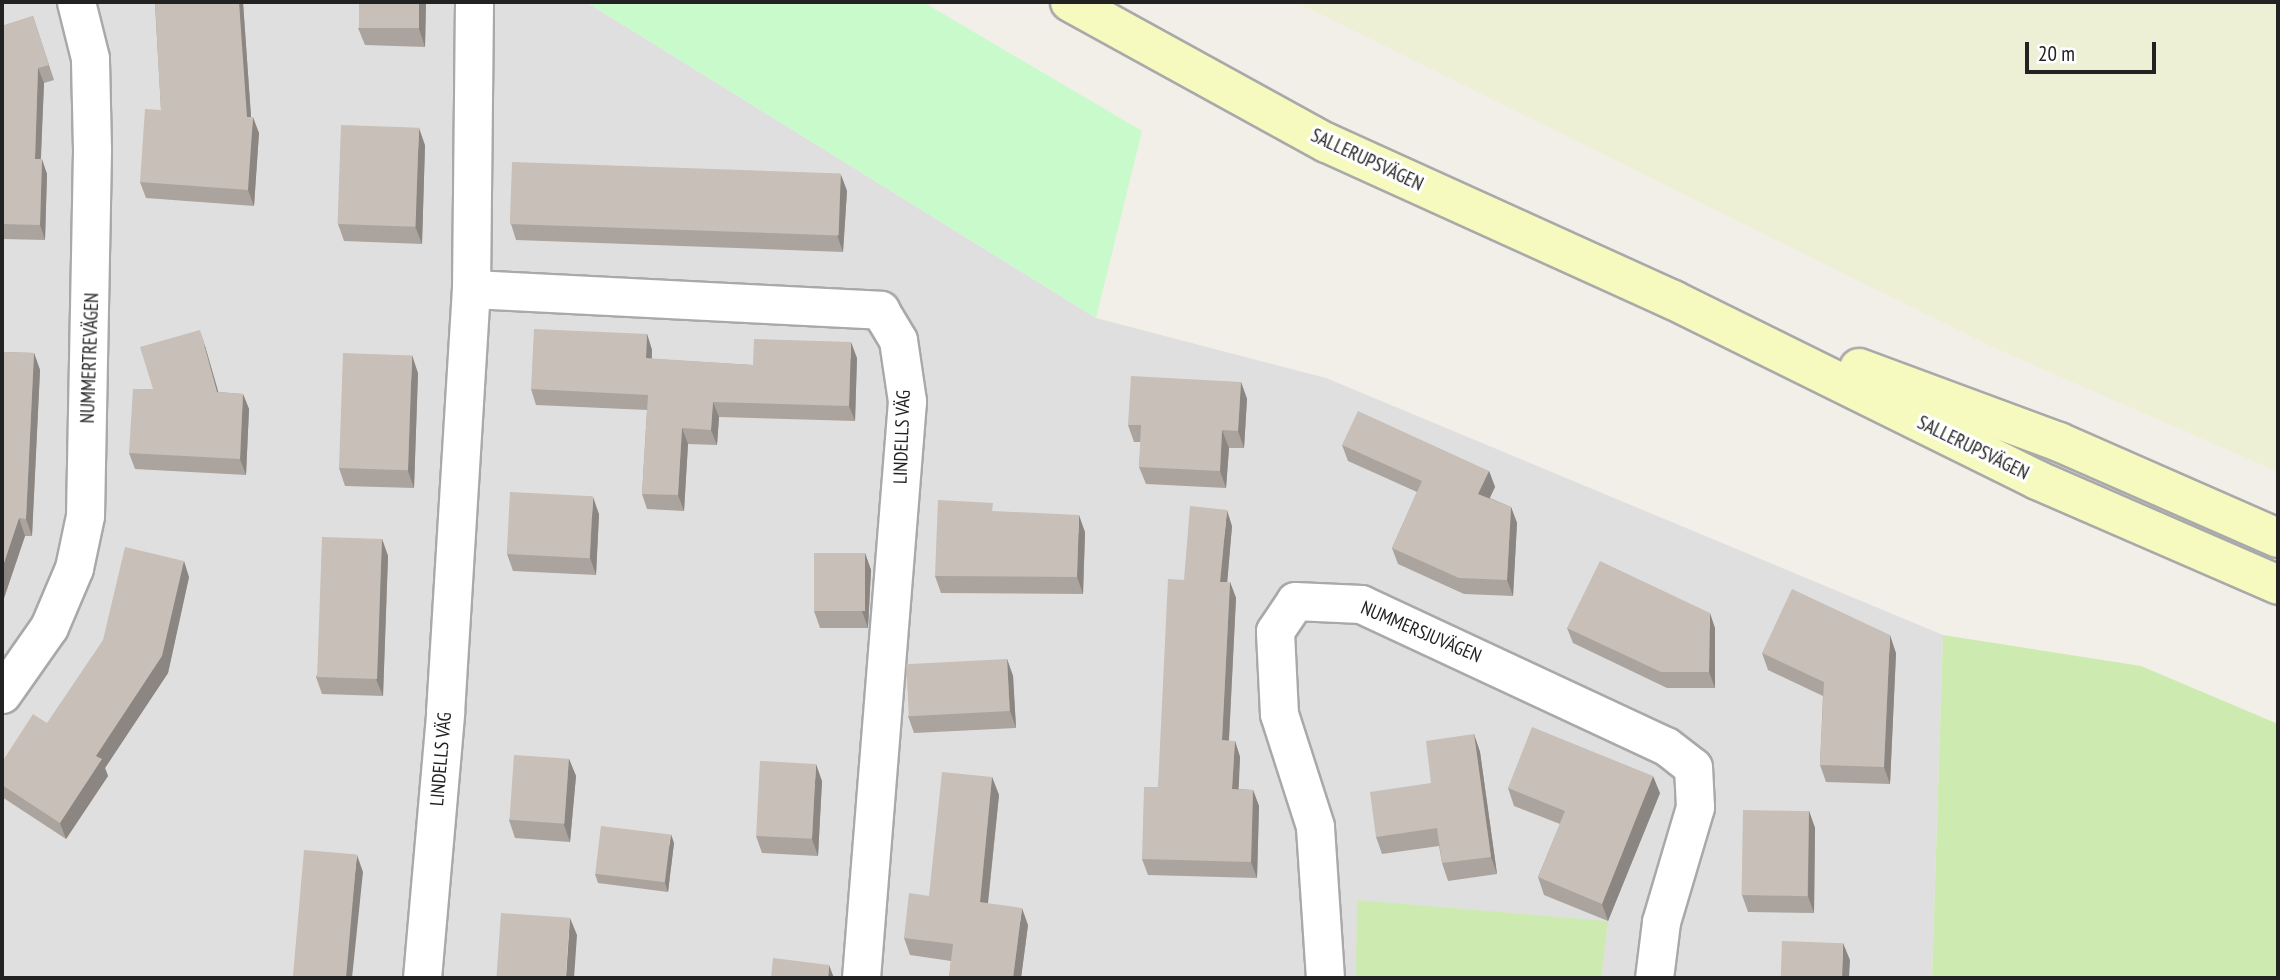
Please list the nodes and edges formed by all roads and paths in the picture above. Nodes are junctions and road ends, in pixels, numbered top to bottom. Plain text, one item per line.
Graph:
1 (76, 2) edge
2 (474, 2) edge
3 (1070, 2) edge
4 (471, 289) junction
5 (1673, 300) junction
6 (2278, 538) edge
7 (2278, 585) edge
8 (2, 694) edge
9 (422, 978) edge
10 (861, 978) edge
11 (1325, 978) edge
12 (1654, 978) edge

1 - 8 street, NUMMERTREVÄGEN
2 - 4 street, LINDELLS VÄG
3 - 5 main road, SALLERUPSVÄGEN
4 - 9 street, LINDELLS VÄG
4 - 10 street, LINDELLS VÄG
5 - 6 main road, SALLERUPSVÄGEN
5 - 7 main road, SALLERUPSVÄGEN
11 - 12 street, NUMMERSJUVÄGEN

